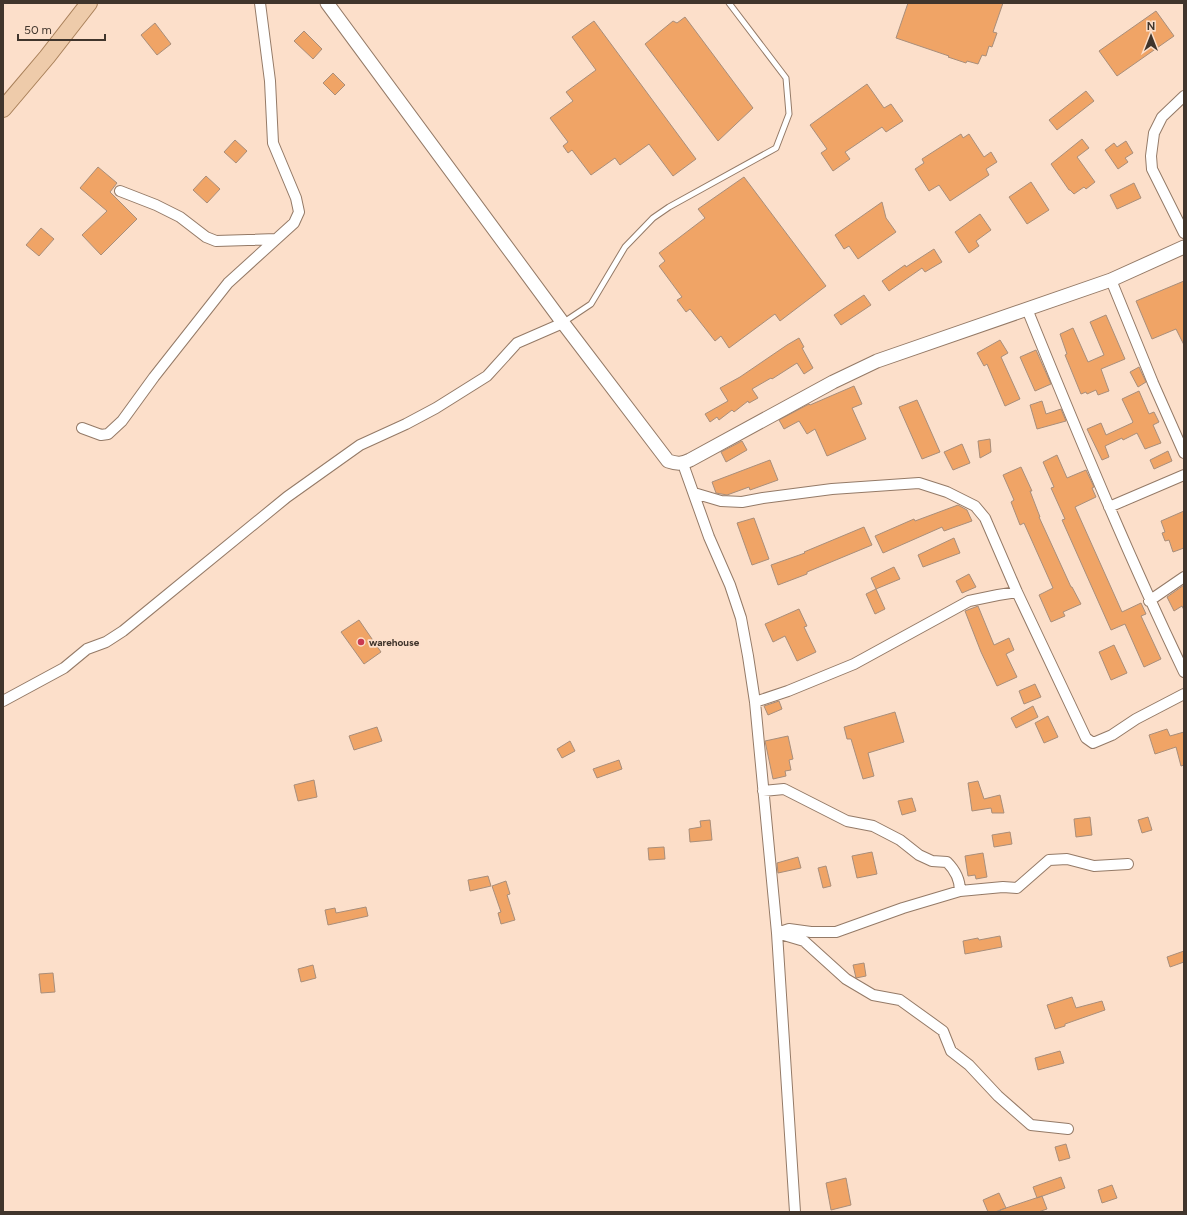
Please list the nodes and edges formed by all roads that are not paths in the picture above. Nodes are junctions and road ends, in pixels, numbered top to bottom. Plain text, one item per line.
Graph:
1 (89, 3) edge
2 (260, 3) edge
3 (327, 3) edge
4 (730, 3) edge
5 (1184, 96) edge
6 (3, 110) edge
7 (120, 191) dead end
8 (1184, 233) edge
9 (276, 240) junction
10 (1184, 247) edge
11 (1110, 280) junction
12 (1027, 309) junction
13 (564, 322) junction
14 (82, 428) dead end
15 (1184, 453) edge
16 (683, 464) junction
17 (1184, 475) edge
18 (694, 493) junction
19 (1109, 507) junction
20 (1184, 577) edge
21 (1017, 592) junction
22 (1150, 600) junction
23 (1184, 672) edge
24 (1184, 694) edge
25 (3, 701) edge
26 (755, 702) junction
27 (763, 791) junction
28 (1128, 864) dead end
29 (960, 891) junction
30 (777, 933) junction
31 (1068, 1129) dead end
32 (795, 1212) edge

1 - 6 main road
2 - 9 street
3 - 13 street
4 - 13 lane
5 - 8 street
7 - 9 street
9 - 14 street
10 - 11 street
11 - 12 street
11 - 15 street
12 - 16 street
12 - 19 street
13 - 16 street
13 - 25 street
16 - 18 street
17 - 19 street
18 - 21 street
18 - 26 street
19 - 22 street
20 - 22 street
21 - 24 street
21 - 26 street
22 - 23 street
26 - 27 street
27 - 29 street
27 - 30 street
28 - 29 street
29 - 30 street
30 - 31 street
30 - 32 street

